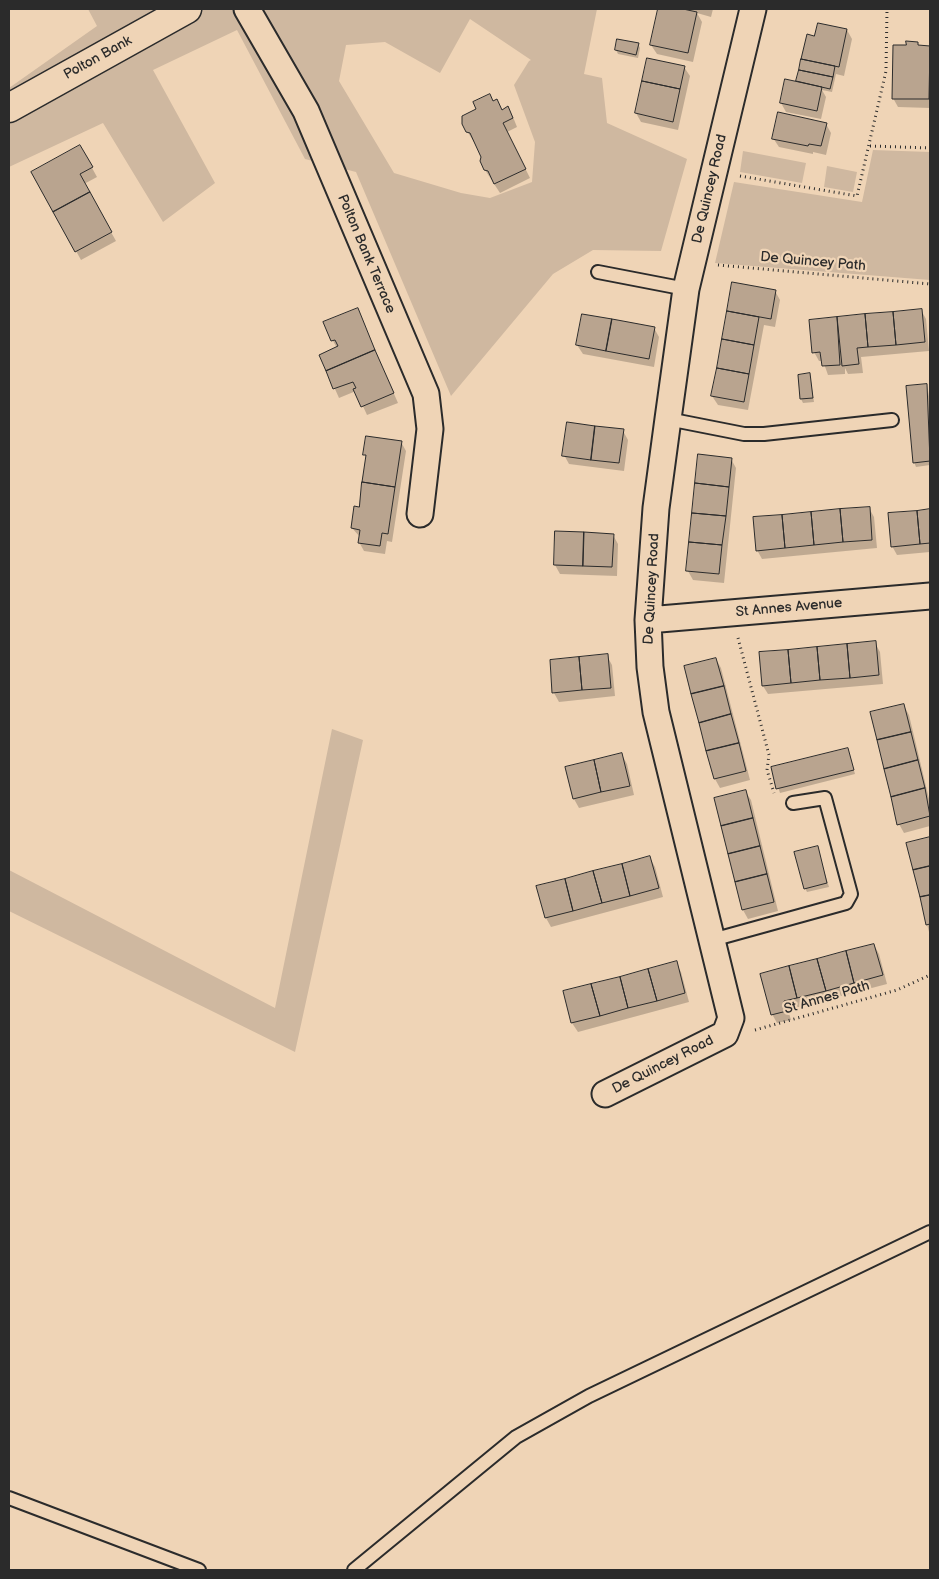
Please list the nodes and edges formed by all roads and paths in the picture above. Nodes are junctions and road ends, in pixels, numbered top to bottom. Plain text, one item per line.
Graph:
1 (187, 9) edge
2 (247, 9) edge
3 (753, 9) edge
4 (887, 9) edge
5 (9, 108) edge
6 (870, 146) junction
7 (930, 148) edge
8 (714, 172) junction
9 (693, 262) junction
10 (598, 272) dead end
11 (930, 284) edge
12 (686, 289) junction
13 (668, 419) junction
14 (892, 420) dead end
15 (420, 514) dead end
16 (930, 596) edge
17 (731, 613) junction
18 (648, 620) junction
19 (793, 803) joint
20 (712, 940) junction
21 (930, 975) edge
22 (731, 1018) junction
23 (605, 1094) dead end
24 (930, 1232) edge
25 (9, 1498) edge
26 (199, 1570) edge
27 (354, 1570) edge

1 - 5 street, Polton Bank
2 - 15 street, Polton Bank Terrace
3 - 8 street, De Quincey Road
4 - 6 path
6 - 7 path
6 - 8 path
8 - 9 street, De Quincey Road
9 - 11 path, De Quincey Path
9 - 12 street, De Quincey Road
10 - 12 lane
12 - 13 street, De Quincey Road
13 - 14 lane
13 - 18 street, De Quincey Road
16 - 17 street, St Annes Avenue
17 - 18 street, St Annes Avenue
17 - 19 path
18 - 20 street, De Quincey Road
19 - 20 lane
20 - 22 street, De Quincey Road
21 - 22 path, St Annes Path
22 - 23 street, De Quincey Road
24 - 27 lane
25 - 26 lane

